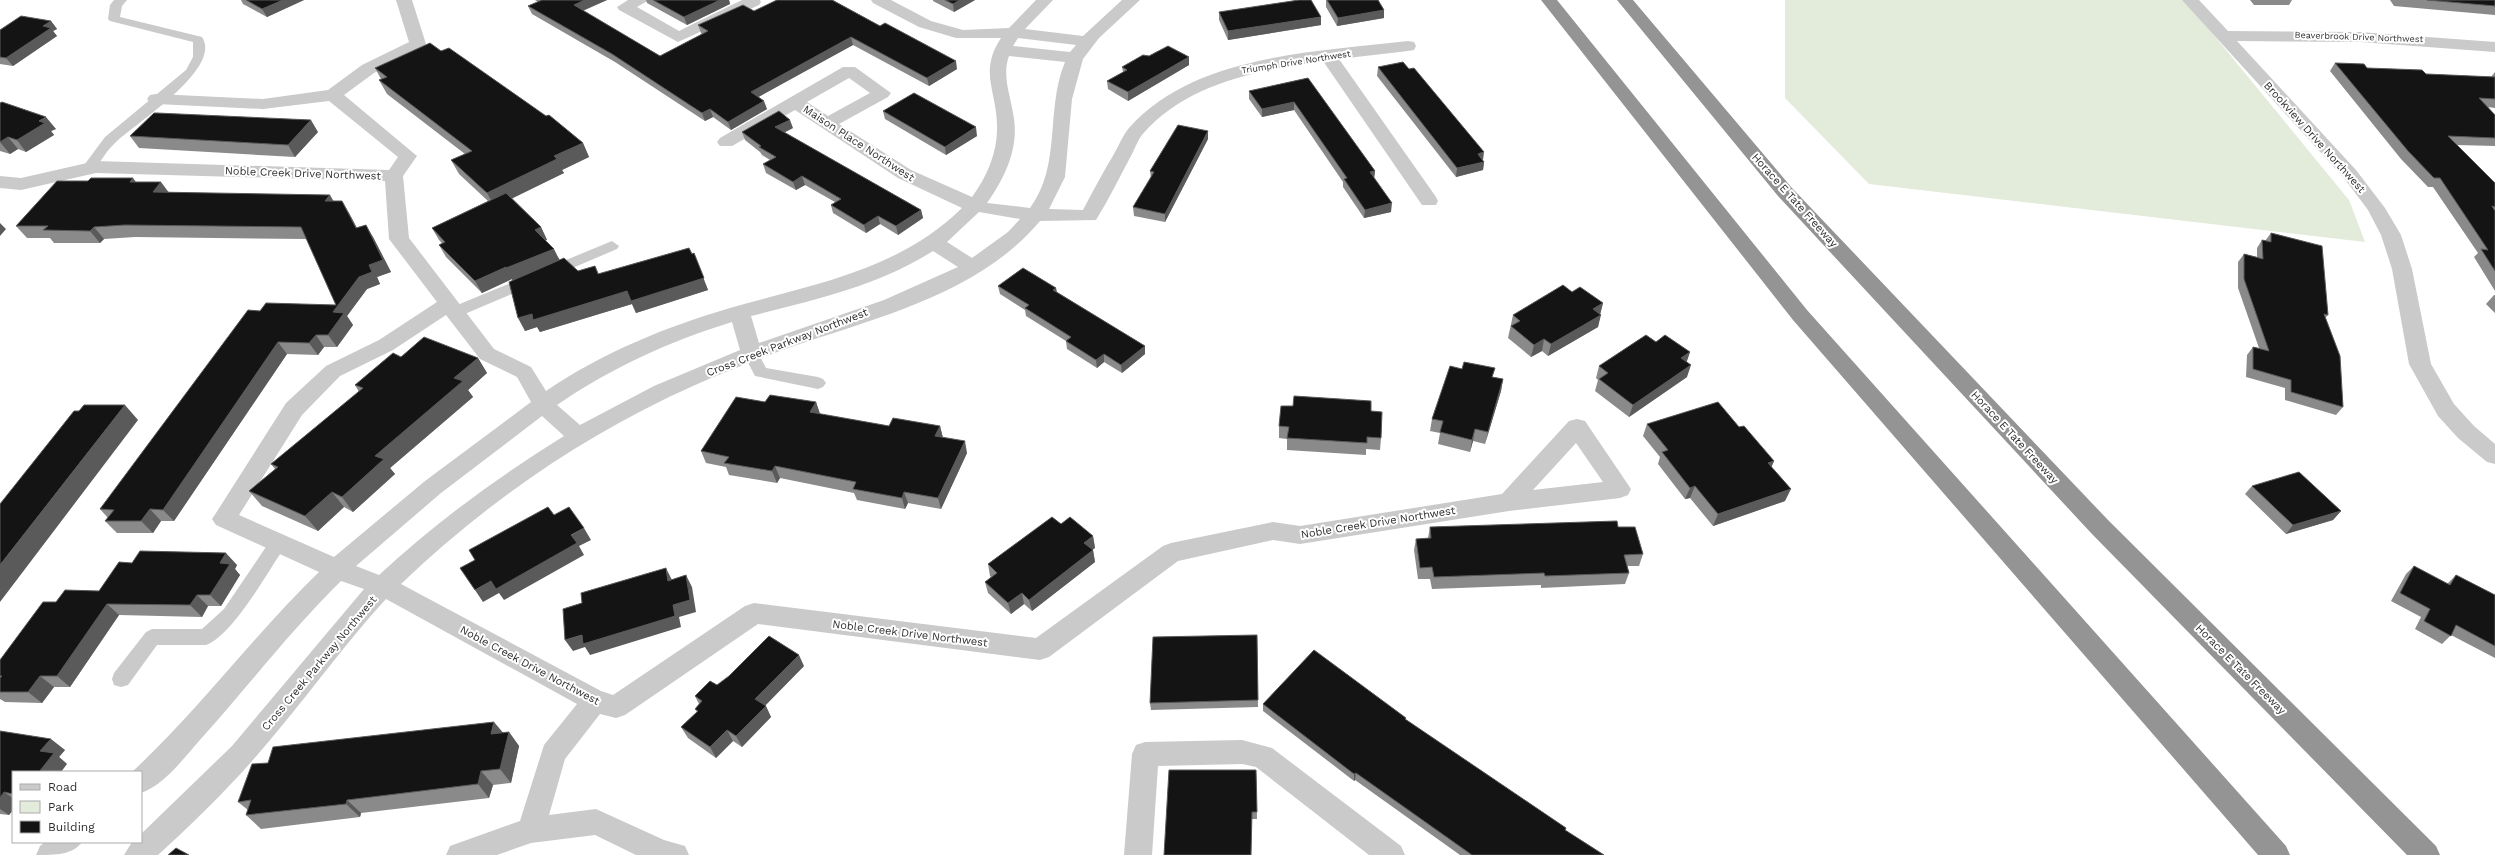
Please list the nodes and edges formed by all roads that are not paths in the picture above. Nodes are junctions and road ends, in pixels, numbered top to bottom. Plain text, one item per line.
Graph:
1 (121, 0) edge
2 (404, 0) edge
3 (641, 0) edge
4 (1045, 0) edge
5 (1132, 0) edge
6 (1549, 0) edge
7 (1625, 0) edge
8 (2190, 0) edge
9 (753, 1) edge
10 (882, 1) edge
11 (1013, 33) junction
12 (2224, 36) junction
13 (1087, 41) junction
14 (1408, 46) dead end
15 (2495, 47) edge
16 (1003, 50) junction
17 (1329, 57) junction
18 (1075, 58) junction
19 (333, 95) junction
20 (156, 99) junction
21 (795, 102) junction
22 (828, 123) junction
23 (726, 142) dead end
24 (89, 168) junction
25 (394, 176) junction
26 (0, 182) edge
27 (1429, 201) dead end
28 (975, 206) junction
29 (1035, 215) junction
30 (933, 242) junction
31 (612, 246) dead end
32 (973, 268) junction
33 (452, 308) junction
34 (740, 313) junction
35 (751, 353) junction
36 (818, 383) dead end
37 (543, 404) junction
38 (578, 436) junction
39 (2495, 456) edge
40 (1509, 502) dead end
41 (278, 543) junction
42 (336, 569) junction
43 (383, 586) junction
44 (121, 679) dead end
45 (595, 701) junction
46 (142, 780) edge
47 (531, 830) junction
48 (67, 843) edge
49 (1377, 851) edge
50 (50, 855) edge
51 (138, 855) edge
52 (460, 855) edge
53 (675, 855) edge
54 (1138, 855) edge
55 (2276, 855) edge
56 (2426, 855) edge

1 - 20 lane
2 - 19 street
3 - 9 street
4 - 11 street
5 - 13 street, Cross Creek Parkway Northwest
6 - 55 highway
7 - 56 highway, Horace E Tate Freeway
8 - 12 street, Brookview Drive Northwest
10 - 11 street
11 - 13 street
11 - 16 street
12 - 15 street, Beaverbrook Drive Northwest
12 - 39 street, Brookview Drive Northwest
13 - 18 street, Cross Creek Parkway Northwest
14 - 17 street, Triumph Drive Northwest
16 - 18 street
16 - 28 street
17 - 27 street
17 - 29 street, Triumph Drive Northwest
18 - 29 street, Cross Creek Parkway Northwest
19 - 20 street
19 - 25 street
20 - 24 lane
21 - 22 street, Maison Place Northwest
21 - 22 street
21 - 23 street, Maison Place Northwest
22 - 28 street, Maison Place Northwest
24 - 25 street, Noble Creek Drive Northwest
24 - 26 street, Noble Creek Drive Northwest
25 - 33 street, Noble Creek Drive Northwest
28 - 29 street, Maison Place Northwest
28 - 30 street
29 - 32 street, Cross Creek Parkway Northwest
30 - 32 street
30 - 34 street
31 - 33 lane
32 - 35 street, Cross Creek Parkway Northwest
33 - 37 street, Noble Creek Drive Northwest
33 - 41 street, Noble Creek Drive Northwest
34 - 35 street
34 - 37 street
35 - 36 lane
35 - 38 street, Cross Creek Parkway Northwest
37 - 38 street, Noble Creek Drive Northwest
37 - 42 street
38 - 43 street, Cross Creek Parkway Northwest
40 - 45 street, Noble Creek Drive Northwest
41 - 42 street, Noble Creek Drive Northwest
41 - 44 lane
42 - 43 street, Noble Creek Drive Northwest
42 - 46 street
43 - 45 street, Noble Creek Drive Northwest
43 - 51 street, Cross Creek Parkway Northwest
45 - 47 street
47 - 52 street
47 - 53 street
48 - 50 street
49 - 54 street

